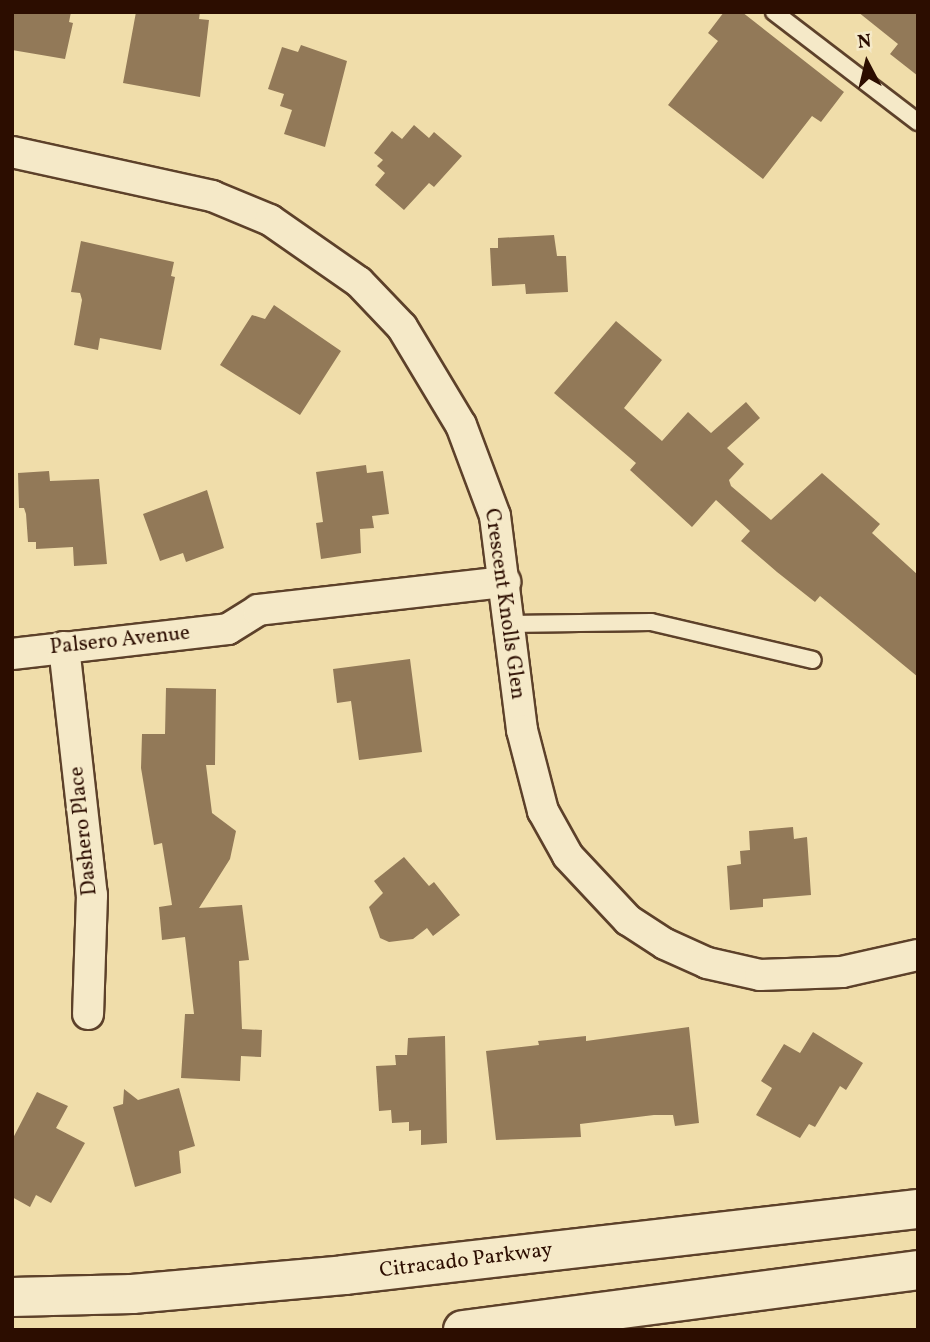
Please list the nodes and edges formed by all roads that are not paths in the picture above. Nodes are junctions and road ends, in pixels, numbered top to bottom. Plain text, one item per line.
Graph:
1 (774, 12) edge
2 (918, 122) edge
3 (12, 152) edge
4 (505, 582) junction
5 (509, 624) junction
6 (64, 648) junction
7 (12, 654) edge
8 (813, 660) dead end
9 (918, 955) edge
10 (88, 1014) dead end
11 (918, 1209) edge
12 (918, 1270) edge
13 (12, 1297) edge
14 (463, 1330) edge

1 - 2 lane
3 - 4 street, Crescent Knolls Glen
4 - 5 street, Crescent Knolls Glen
4 - 6 street, Palsero Avenue
5 - 8 lane
5 - 9 street, Crescent Knolls Glen
6 - 7 street, Palsero Avenue
6 - 10 street, Dashero Place
11 - 13 street, Citracado Parkway
12 - 14 street

